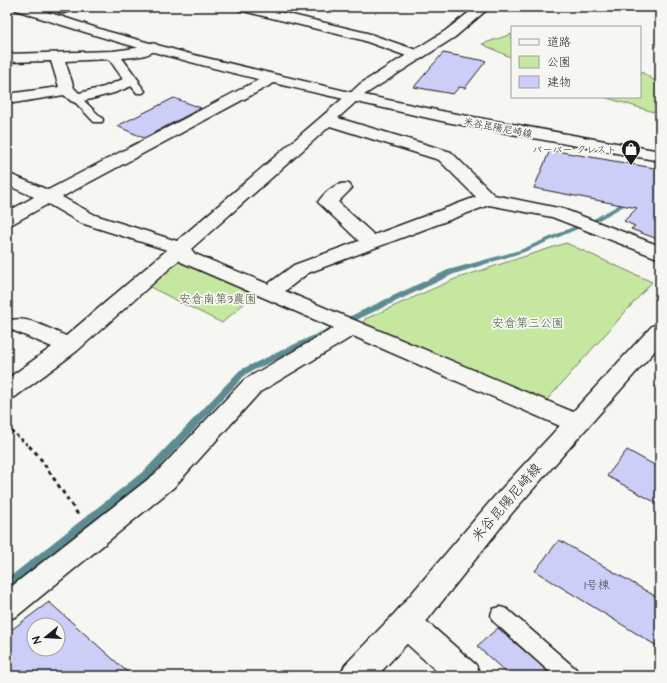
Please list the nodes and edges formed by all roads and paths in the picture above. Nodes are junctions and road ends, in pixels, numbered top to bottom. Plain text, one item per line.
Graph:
1 (20, 7) edge
2 (243, 7) edge
3 (484, 7) edge
4 (543, 7) edge
5 (64, 8) edge
6 (546, 8) dead end
7 (151, 47) junction
8 (113, 54) junction
9 (417, 55) junction
10 (57, 57) junction
11 (7, 58) edge
12 (271, 79) junction
13 (359, 92) junction
14 (72, 94) junction
15 (7, 98) edge
16 (98, 120) dead end
17 (328, 120) junction
18 (660, 143) edge
19 (660, 156) edge
20 (7, 178) edge
21 (343, 188) dead end
22 (48, 197) junction
23 (488, 199) junction
24 (7, 219) edge
25 (372, 243) junction
26 (180, 248) junction
27 (660, 253) edge
28 (270, 293) junction
29 (20, 325) dead end
30 (351, 328) junction
31 (660, 331) edge
32 (69, 346) junction
33 (7, 391) edge
34 (576, 422) junction
35 (7, 427) edge
36 (94, 538) junction
37 (7, 608) edge
38 (500, 615) dead end
39 (406, 623) junction
40 (356, 676) edge
41 (466, 676) edge
42 (569, 676) edge

1 - 7 street
2 - 9 street
3 - 9 street
4 - 6 path
5 - 13 street
7 - 8 street
7 - 12 street
8 - 10 street
8 - 14 street
9 - 13 street
10 - 11 street
10 - 14 street
12 - 13 street
12 - 22 street
13 - 17 street
13 - 18 street, 米谷昆陽尼崎線
13 - 19 street, 米谷昆陽尼崎線
14 - 15 street
14 - 16 lane
17 - 23 street
17 - 26 street
20 - 22 street
21 - 25 street
22 - 24 street
22 - 26 street
23 - 25 street
23 - 27 street
25 - 28 street
26 - 28 street
26 - 32 street
28 - 30 street
29 - 32 street
30 - 34 street
30 - 36 street
31 - 34 street, 米谷昆陽尼崎線
32 - 33 street
34 - 39 street, 米谷昆陽尼崎線
35 - 36 path
36 - 37 street
38 - 42 lane
39 - 40 street, 米谷昆陽尼崎線
39 - 41 street

